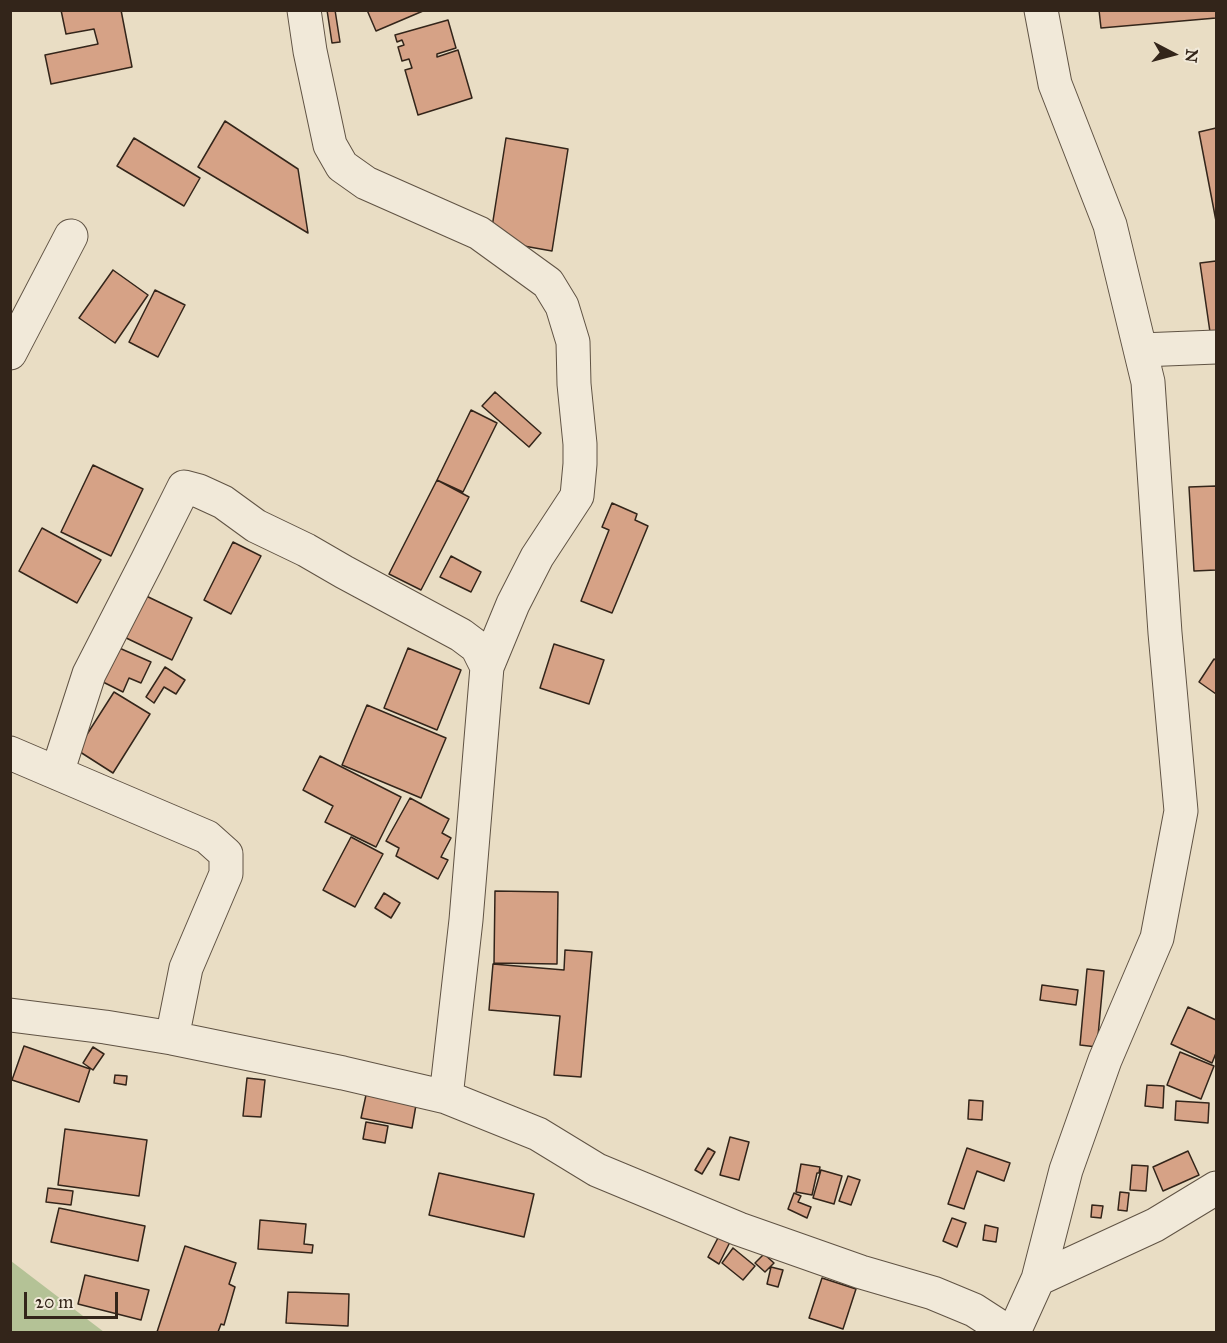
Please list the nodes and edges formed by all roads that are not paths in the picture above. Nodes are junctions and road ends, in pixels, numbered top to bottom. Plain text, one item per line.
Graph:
1 (304, 10) edge
2 (1041, 10) edge
3 (70, 236) dead end
4 (1216, 347) edge
5 (1141, 350) junction
6 (10, 353) edge
7 (487, 667) junction
8 (10, 753) edge
9 (57, 773) junction
10 (10, 1015) edge
11 (172, 1038) junction
12 (446, 1097) junction
13 (1216, 1188) edge
14 (1038, 1279) junction
15 (1008, 1332) edge
16 (1014, 1332) edge

1 - 7 street
2 - 5 street
3 - 6 street
4 - 5 street
5 - 14 street
7 - 9 street
7 - 12 street
8 - 9 street
9 - 11 street
10 - 11 street
11 - 12 street
12 - 15 street
13 - 14 street
14 - 16 street

